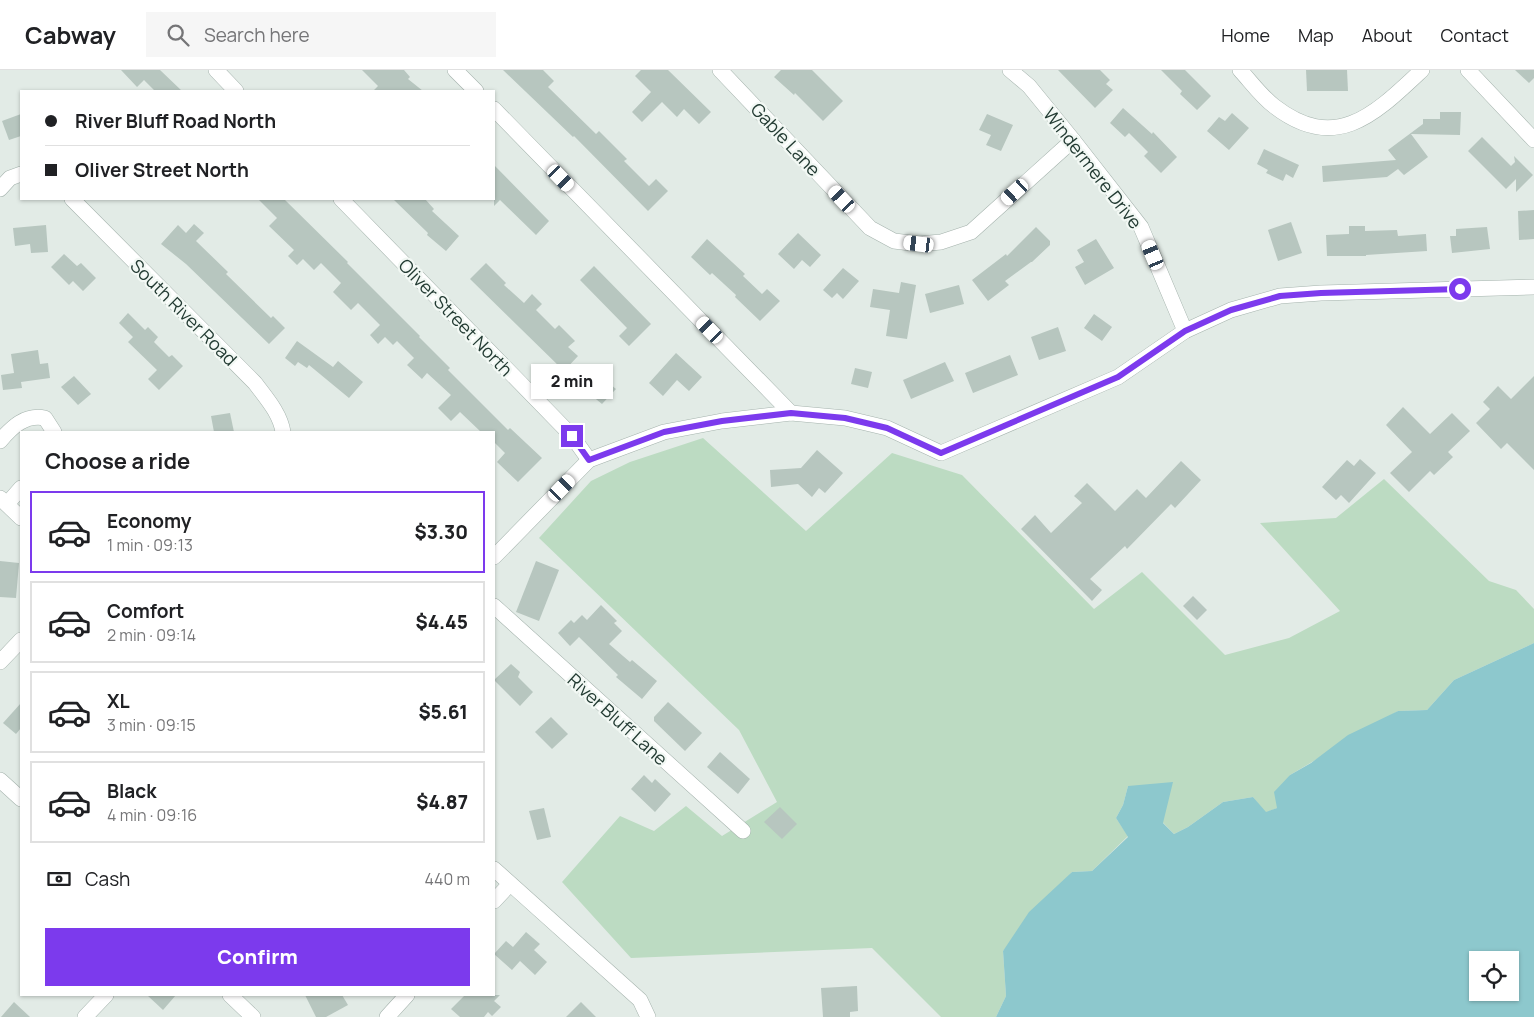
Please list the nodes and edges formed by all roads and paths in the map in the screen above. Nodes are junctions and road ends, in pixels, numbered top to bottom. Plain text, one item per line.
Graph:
1 (216, 70) edge
2 (455, 70) edge
3 (720, 70) edge
4 (1010, 70) edge
5 (1240, 70) edge
6 (1422, 70) edge
7 (1468, 70) edge
8 (235, 90) edge
9 (475, 90) edge
10 (495, 110) edge
11 (1073, 140) junction
12 (1534, 140) edge
13 (20, 174) edge
14 (0, 189) edge
15 (73, 200) edge
16 (342, 200) edge
17 (1534, 287) edge
18 (1185, 331) junction
19 (791, 413) junction
20 (54, 431) edge
21 (283, 431) edge
22 (0, 441) edge
23 (589, 460) junction
24 (20, 489) edge
25 (3, 501) edge
26 (20, 517) edge
27 (495, 556) edge
28 (495, 607) edge
29 (20, 641) edge
30 (0, 662) edge
31 (0, 780) edge
32 (20, 798) edge
33 (743, 831) dead end
34 (495, 870) edge
35 (510, 884) junction
36 (495, 900) edge
37 (105, 996) edge
38 (231, 996) edge
39 (406, 996) edge
40 (86, 1017) edge
41 (253, 1017) edge
42 (387, 1017) edge
43 (648, 1017) edge

1 - 8 street
2 - 9 street
3 - 11 street, Gable Lane
4 - 11 street, Windermere Drive
5 - 6 street
7 - 12 street
10 - 19 street
11 - 18 street, Windermere Drive
13 - 14 street
15 - 21 street, South River Road
16 - 23 street, Oliver Street North
17 - 18 street
18 - 19 street
19 - 23 street
20 - 22 street
23 - 27 street
24 - 25 street
25 - 26 street
28 - 33 street, River Bluff Lane
29 - 30 street
31 - 32 street
34 - 35 street
35 - 36 street
35 - 43 street
37 - 40 street
38 - 41 street
39 - 42 street

